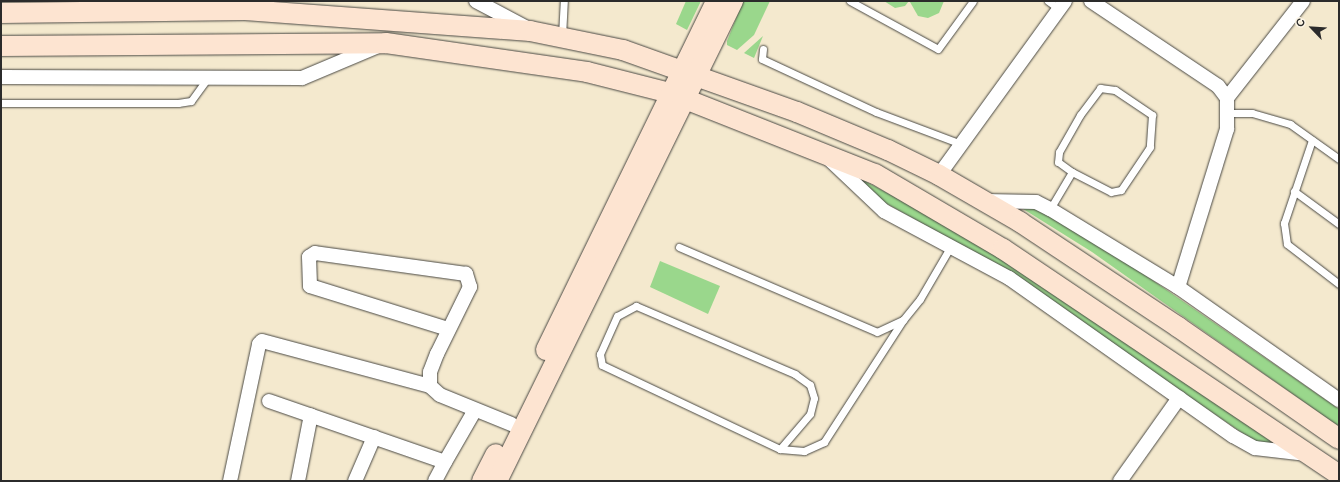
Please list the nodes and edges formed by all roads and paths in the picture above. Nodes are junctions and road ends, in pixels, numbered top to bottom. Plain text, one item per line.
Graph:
1 (476, 1) edge
2 (564, 1) edge
3 (716, 1) edge
4 (732, 1) edge
5 (850, 1) edge
6 (973, 1) edge
7 (1091, 1) edge
8 (1303, 1) edge
9 (1057, 4) edge
10 (1, 13) edge
11 (535, 32) junction
12 (562, 36) junction
13 (386, 43) junction
14 (1, 46) edge
15 (762, 49) dead end
16 (690, 75) junction
17 (1, 77) edge
18 (206, 79) junction
19 (678, 97) junction
20 (1227, 98) junction
21 (1, 102) edge
22 (1229, 113) junction
23 (1312, 140) junction
24 (961, 144) junction
25 (823, 153) junction
26 (1339, 159) edge
27 (1072, 172) junction
28 (939, 175) junction
29 (1294, 191) junction
30 (981, 201) junction
31 (1050, 209) junction
32 (1339, 224) edge
33 (951, 246) junction
34 (679, 247) dead end
35 (1339, 284) edge
36 (1178, 287) junction
37 (903, 320) junction
38 (448, 329) junction
39 (430, 386) junction
40 (1179, 398) junction
41 (1339, 400) edge
42 (268, 402) dead end
43 (475, 410) junction
44 (311, 415) junction
45 (511, 424) junction
46 (374, 438) junction
47 (1339, 439) edge
48 (780, 449) junction
49 (1308, 454) junction
50 (445, 462) junction
51 (1339, 475) edge
52 (230, 481) edge
53 (298, 481) edge
54 (355, 481) edge
55 (434, 481) edge
56 (482, 481) edge
57 (497, 481) edge
58 (1120, 481) edge

1 - 11 street
2 - 12 lane
3 - 16 main road
4 - 16 main road
5 - 6 lane
7 - 20 street
8 - 20 street
9 - 24 street
10 - 11 main road
11 - 12 main road
12 - 16 main road
13 - 14 main road
13 - 18 street
13 - 19 main road
15 - 24 lane
16 - 19 main road
16 - 28 main road
17 - 18 street
18 - 21 lane
19 - 25 main road
19 - 45 main road
19 - 57 main road
20 - 22 street
22 - 23 lane
22 - 36 street
23 - 26 lane
23 - 29 lane
24 - 28 street
25 - 33 street
25 - 49 main road
27 - 27 lane
27 - 31 lane
28 - 30 main road
29 - 32 lane
29 - 35 lane
30 - 31 street
30 - 47 main road
31 - 36 street
33 - 37 lane
33 - 40 street
34 - 37 lane
36 - 41 street
37 - 48 lane
38 - 38 street
38 - 39 street
39 - 43 street
39 - 52 street
40 - 49 street
40 - 58 street
42 - 44 street
43 - 45 street
43 - 50 street
44 - 46 street
44 - 53 street
45 - 56 main road
46 - 50 street
46 - 54 street
48 - 48 lane
49 - 51 main road
50 - 55 street

